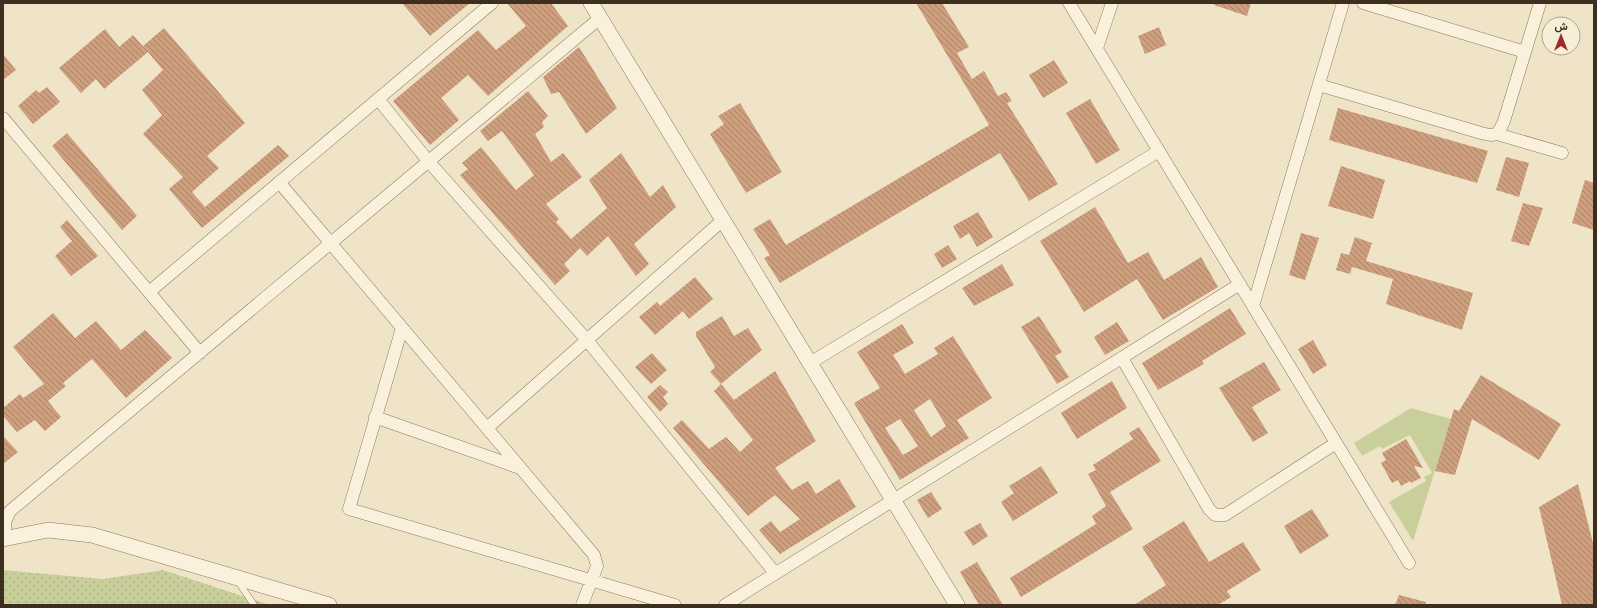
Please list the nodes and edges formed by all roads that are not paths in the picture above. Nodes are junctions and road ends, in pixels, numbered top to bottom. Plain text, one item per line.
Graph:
1 (492, 3) edge
2 (591, 3) edge
3 (1070, 3) edge
4 (1112, 3) edge
5 (1343, 3) edge
6 (1363, 3) edge
7 (1540, 3) edge
8 (600, 18) junction
9 (1097, 48) junction
10 (1525, 52) junction
11 (1319, 85) junction
12 (378, 99) junction
13 (3, 118) edge
14 (1497, 134) junction
15 (1159, 150) junction
16 (1562, 153) dead end
17 (429, 162) junction
18 (279, 182) junction
19 (723, 220) junction
20 (331, 243) junction
21 (1240, 284) junction
22 (149, 292) junction
23 (1253, 306) junction
24 (402, 328) junction
25 (586, 339) junction
26 (200, 353) junction
27 (1122, 358) junction
28 (810, 363) junction
29 (375, 417) junction
30 (487, 428) junction
31 (1336, 443) junction
32 (521, 468) junction
33 (893, 500) junction
34 (4, 538) edge
35 (1409, 563) dead end
36 (775, 573) junction
37 (233, 576) junction
38 (592, 581) junction
39 (254, 605) edge
40 (328, 605) edge
41 (582, 605) edge
42 (675, 605) edge
43 (725, 605) edge
44 (957, 605) edge

1 - 12 street
2 - 8 street
3 - 9 street
4 - 9 street
5 - 11 street
6 - 10 street
7 - 10 street
8 - 17 street
8 - 19 street
9 - 15 street
10 - 14 street
11 - 14 street
11 - 23 street
12 - 17 street
12 - 18 street
13 - 22 street
14 - 16 street
15 - 21 street
15 - 28 street
17 - 20 street
17 - 25 street
18 - 20 street
18 - 22 street
19 - 25 street
19 - 28 street
20 - 24 street
20 - 26 street
21 - 23 street
21 - 27 street
22 - 26 street
23 - 31 street
24 - 29 street
24 - 30 street
25 - 30 street
25 - 36 street
26 - 34 street
27 - 31 street
27 - 33 street
28 - 33 street
29 - 32 street
29 - 38 street
30 - 32 street
31 - 35 street
32 - 38 street
33 - 36 street
33 - 44 street
34 - 37 street
36 - 43 street
37 - 39 lane
37 - 40 street
38 - 41 street
38 - 42 street

